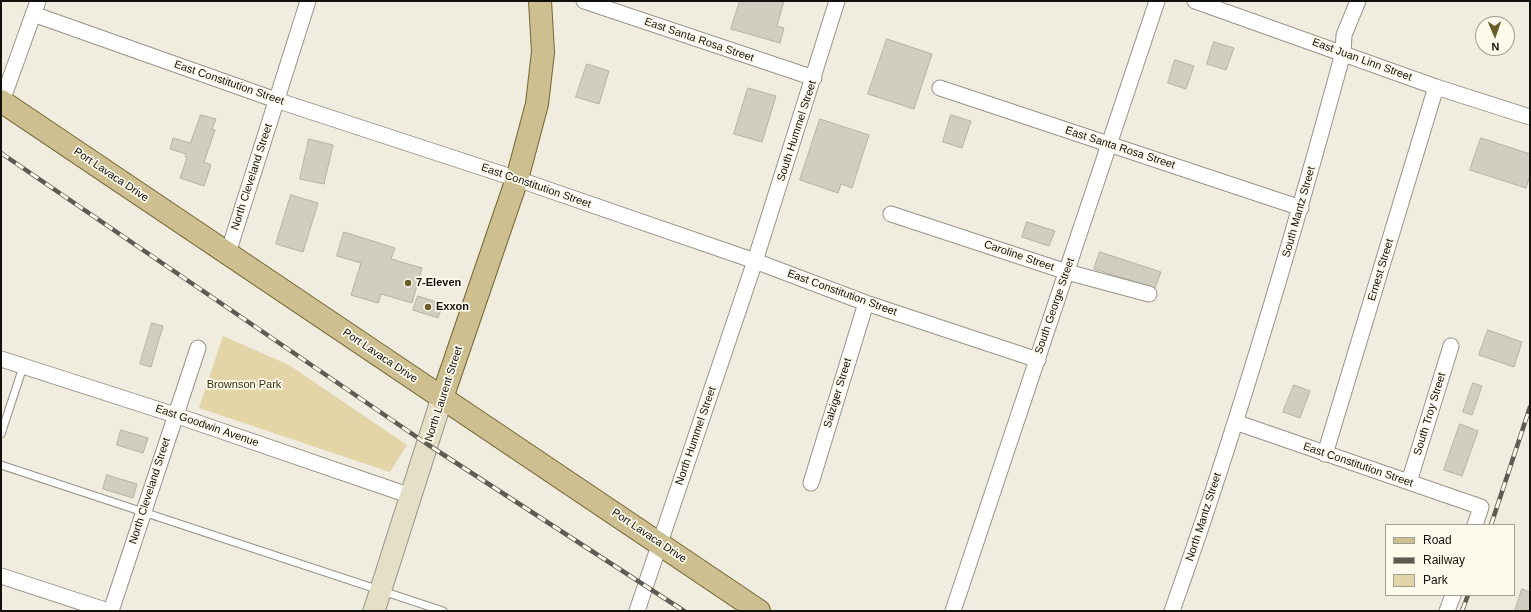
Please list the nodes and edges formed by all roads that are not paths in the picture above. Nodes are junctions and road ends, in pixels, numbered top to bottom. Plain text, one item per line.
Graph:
1 (308, 1) edge
2 (540, 1) edge
3 (584, 1) edge
4 (837, 1) edge
5 (1157, 1) edge
6 (1194, 1) edge
7 (1358, 1) edge
8 (36, 8) edge
9 (1343, 53) junction
10 (814, 78) junction
11 (1436, 87) junction
12 (940, 88) dead end
13 (276, 100) junction
14 (1, 102) edge
15 (1530, 117) edge
16 (1109, 144) junction
17 (517, 179) junction
18 (1301, 208) junction
19 (891, 214) dead end
20 (228, 253) junction
21 (755, 261) junction
22 (1067, 272) junction
23 (1149, 294) dead end
24 (866, 303) junction
25 (1451, 346) dead end
26 (198, 348) dead end
27 (1, 360) edge
28 (1038, 360) junction
29 (23, 366) junction
30 (442, 398) junction
31 (175, 415) junction
32 (1235, 422) junction
33 (1, 434) edge
34 (1325, 454) junction
35 (1, 466) edge
36 (1409, 482) junction
37 (811, 483) dead end
38 (411, 496) junction
39 (143, 512) junction
40 (1475, 524) edge
41 (660, 543) junction
42 (1, 576) edge
43 (381, 590) junction
44 (1452, 596) edge
45 (110, 611) edge
46 (374, 611) edge
47 (443, 611) edge
48 (637, 611) edge
49 (759, 611) edge
50 (953, 611) edge
51 (1172, 611) edge
52 (1447, 611) edge

1 - 13 street, North Cleveland Street
2 - 17 main road, North Laurent Street
3 - 10 street, East Santa Rosa Street
4 - 10 street, South Hummel Street
5 - 16 street, South George Street
6 - 9 street, East Juan Linn Street
7 - 9 street, South Mantz Street
8 - 13 street, East Constitution Street
8 - 14 street
9 - 11 street, East Juan Linn Street
9 - 18 street, South Mantz Street
10 - 21 street, South Hummel Street
11 - 15 street, East Juan Linn Street
11 - 34 street, Ernest Street
12 - 16 street, East Santa Rosa Street
13 - 17 street, East Constitution Street
13 - 20 street, North Cleveland Street
14 - 20 main road, Port Lavaca Drive
16 - 18 street, East Santa Rosa Street
16 - 22 street, South George Street
17 - 21 street, East Constitution Street
17 - 30 main road, North Laurent Street
18 - 32 street, South Mantz Street
19 - 22 street, Caroline Street
20 - 30 main road, Port Lavaca Drive
21 - 24 street, East Constitution Street
21 - 41 street, North Hummel Street
22 - 23 street, Caroline Street
22 - 28 street, South George Street
24 - 28 street, East Constitution Street
24 - 37 street, Salziger Street
25 - 36 street, South Troy Street
26 - 31 street, North Cleveland Street
27 - 29 street, East Goodwin Avenue
28 - 50 street, South George Street
29 - 31 street, East Goodwin Avenue
29 - 33 lane
30 - 38 main road, North Laurent Street
30 - 41 main road, Port Lavaca Drive
31 - 38 street, East Goodwin Avenue
31 - 39 street, North Cleveland Street
32 - 34 street, East Constitution Street
32 - 51 street, North Mantz Street
34 - 36 street, East Constitution Street
35 - 39 lane
36 - 40 street, East Constitution Street
38 - 43 main road, North Laurent Street
39 - 43 lane
39 - 45 street, North Cleveland Street
41 - 48 street, North Hummel Street
41 - 49 main road, Port Lavaca Drive
42 - 45 street
43 - 46 main road, North Laurent Street
43 - 47 lane
44 - 52 street

